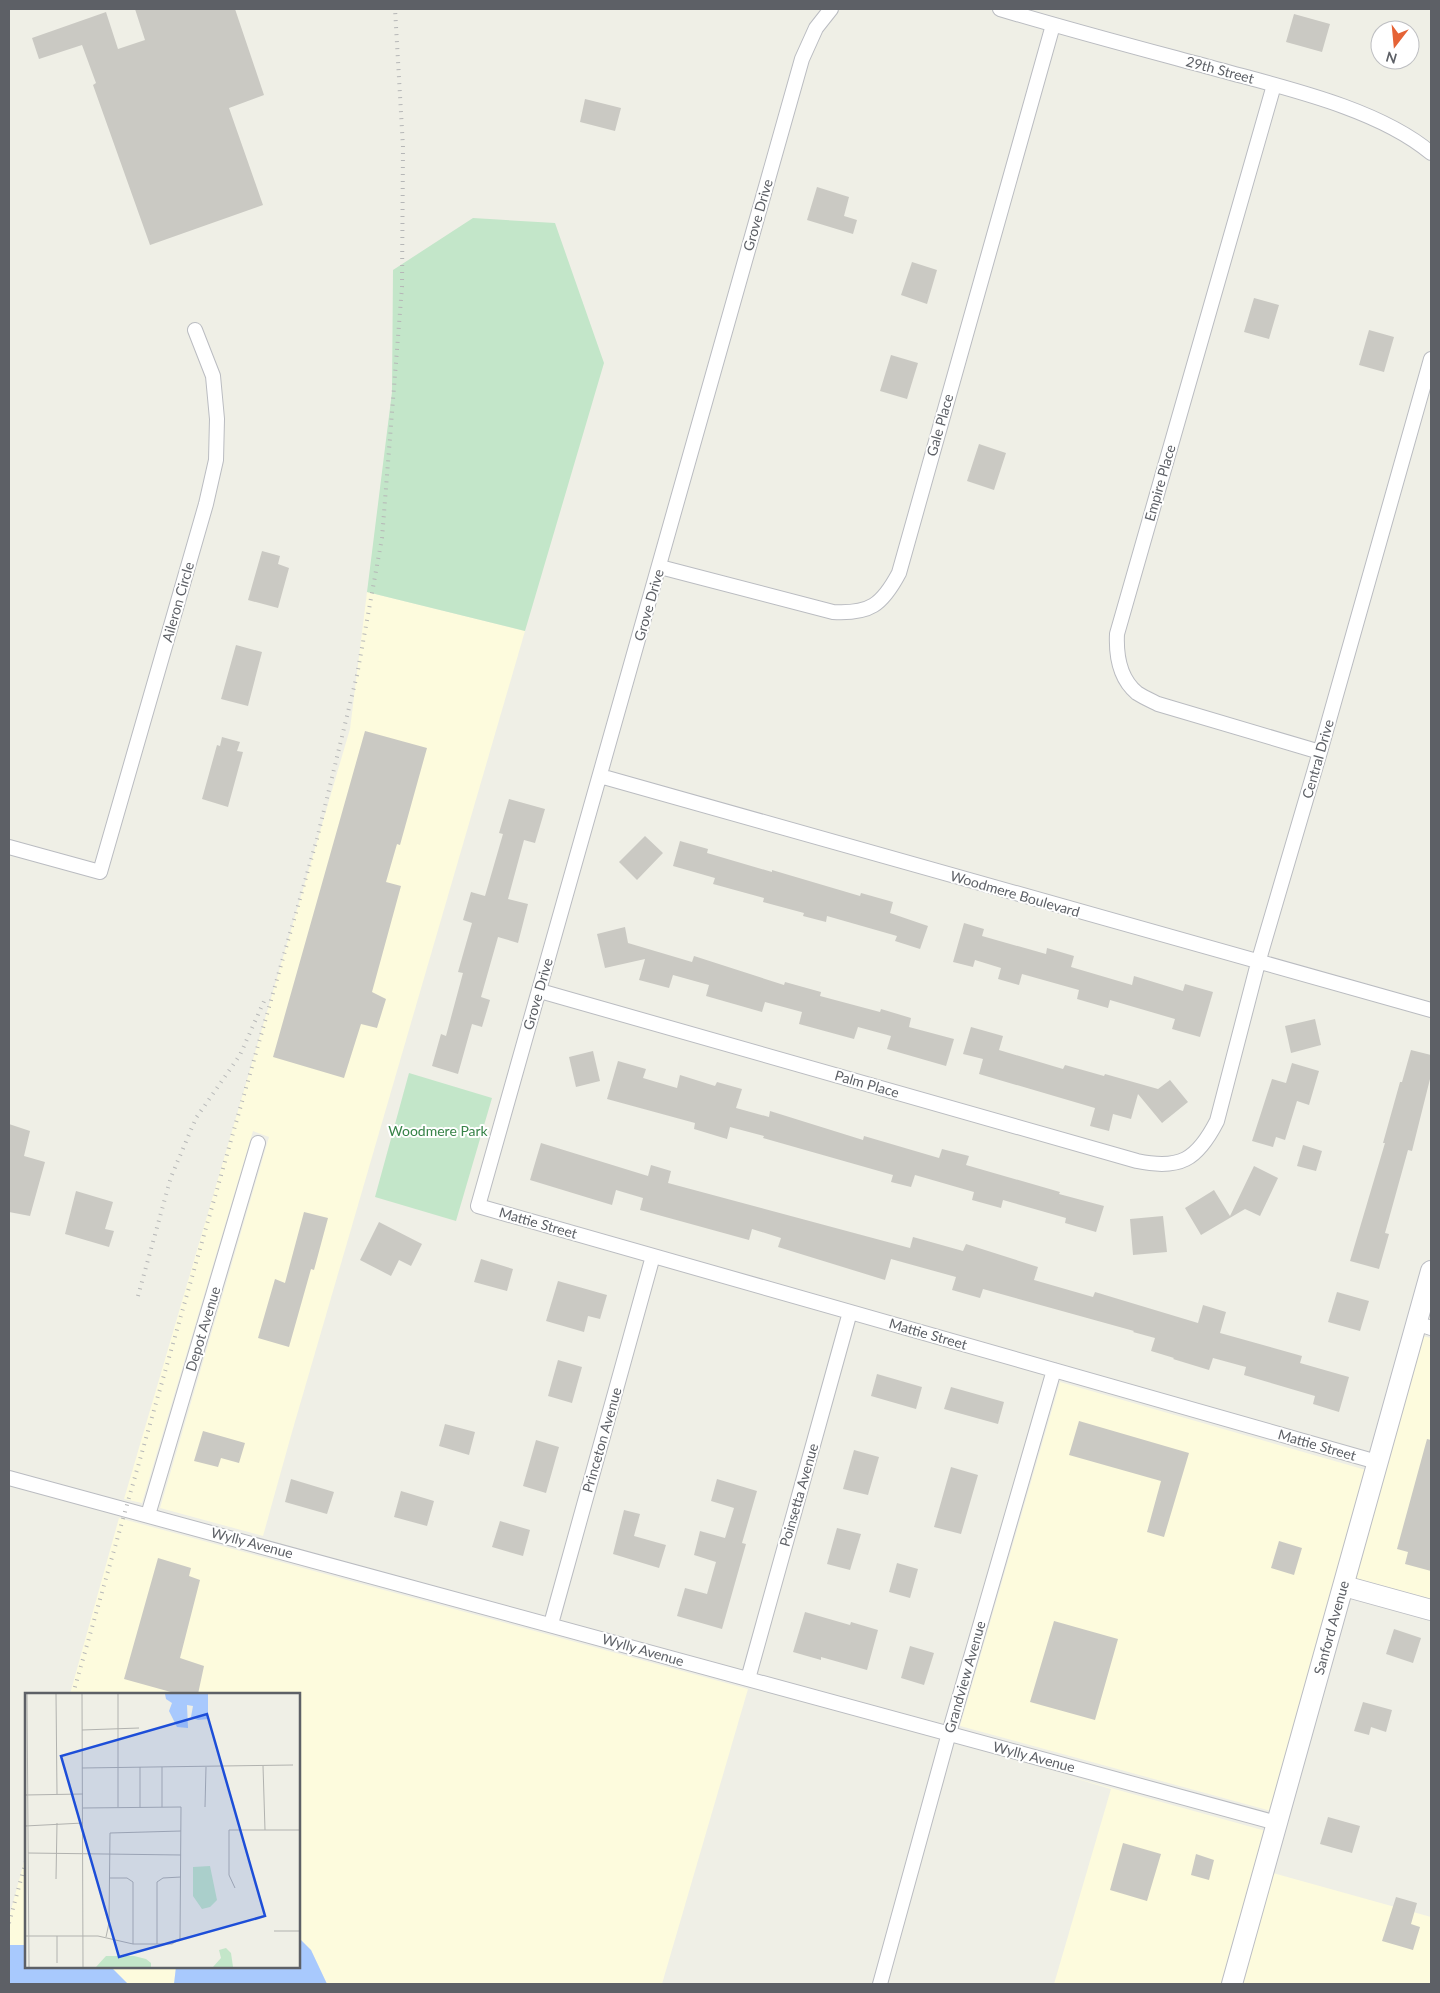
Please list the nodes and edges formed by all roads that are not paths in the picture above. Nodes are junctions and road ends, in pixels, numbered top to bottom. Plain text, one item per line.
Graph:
1 (831, 9) edge
2 (1000, 9) edge
3 (1053, 25) junction
4 (1274, 85) junction
5 (1431, 153) edge
6 (195, 330) dead end
7 (1431, 359) edge
8 (660, 567) junction
9 (1320, 752) junction
10 (600, 776) junction
11 (9, 847) edge
12 (1258, 963) junction
13 (540, 991) junction
14 (1431, 1010) edge
15 (258, 1143) dead end
16 (1194, 1154) joint
17 (478, 1206) joint
18 (654, 1256) junction
19 (1431, 1270) edge
20 (850, 1312) junction
21 (1424, 1326) edge
22 (1054, 1370) junction
23 (1377, 1462) junction
24 (9, 1478) edge
25 (148, 1515) junction
26 (1344, 1586) junction
27 (1431, 1610) edge
28 (551, 1624) junction
29 (748, 1679) junction
30 (949, 1733) junction
31 (1277, 1823) junction
32 (880, 1984) edge
33 (1232, 1984) edge

1 - 8 street, Grove Drive
2 - 3 street, 29th Street
3 - 4 street, 29th Street
3 - 8 street, Gale Place
4 - 5 street, 29th Street
4 - 9 street, Empire Place
6 - 11 street, Aileron Circle
7 - 9 street, Central Drive
8 - 10 street, Grove Drive
9 - 12 street, Central Drive
10 - 12 street, Woodmere Boulevard
10 - 13 street, Grove Drive
12 - 14 street, Woodmere Boulevard
12 - 16 street, Central Drive
13 - 16 street, Palm Place
13 - 17 street, Grove Drive
15 - 25 street, Depot Avenue
17 - 18 street, Mattie Street
18 - 20 street, Mattie Street
18 - 28 street, Princeton Avenue
19 - 21 main road, Sanford Avenue
20 - 22 street, Mattie Street
20 - 29 street, Poinsetta Avenue
21 - 23 main road, Sanford Avenue
22 - 23 street, Mattie Street
22 - 30 street, Grandview Avenue
23 - 26 main road, Sanford Avenue
24 - 25 street, Wylly Avenue
25 - 28 street, Wylly Avenue
26 - 27 main road
26 - 31 main road, Sanford Avenue
28 - 29 street, Wylly Avenue
29 - 30 street, Wylly Avenue
30 - 31 street, Wylly Avenue
30 - 32 street, Grandview Avenue
31 - 33 main road, Sanford Avenue

